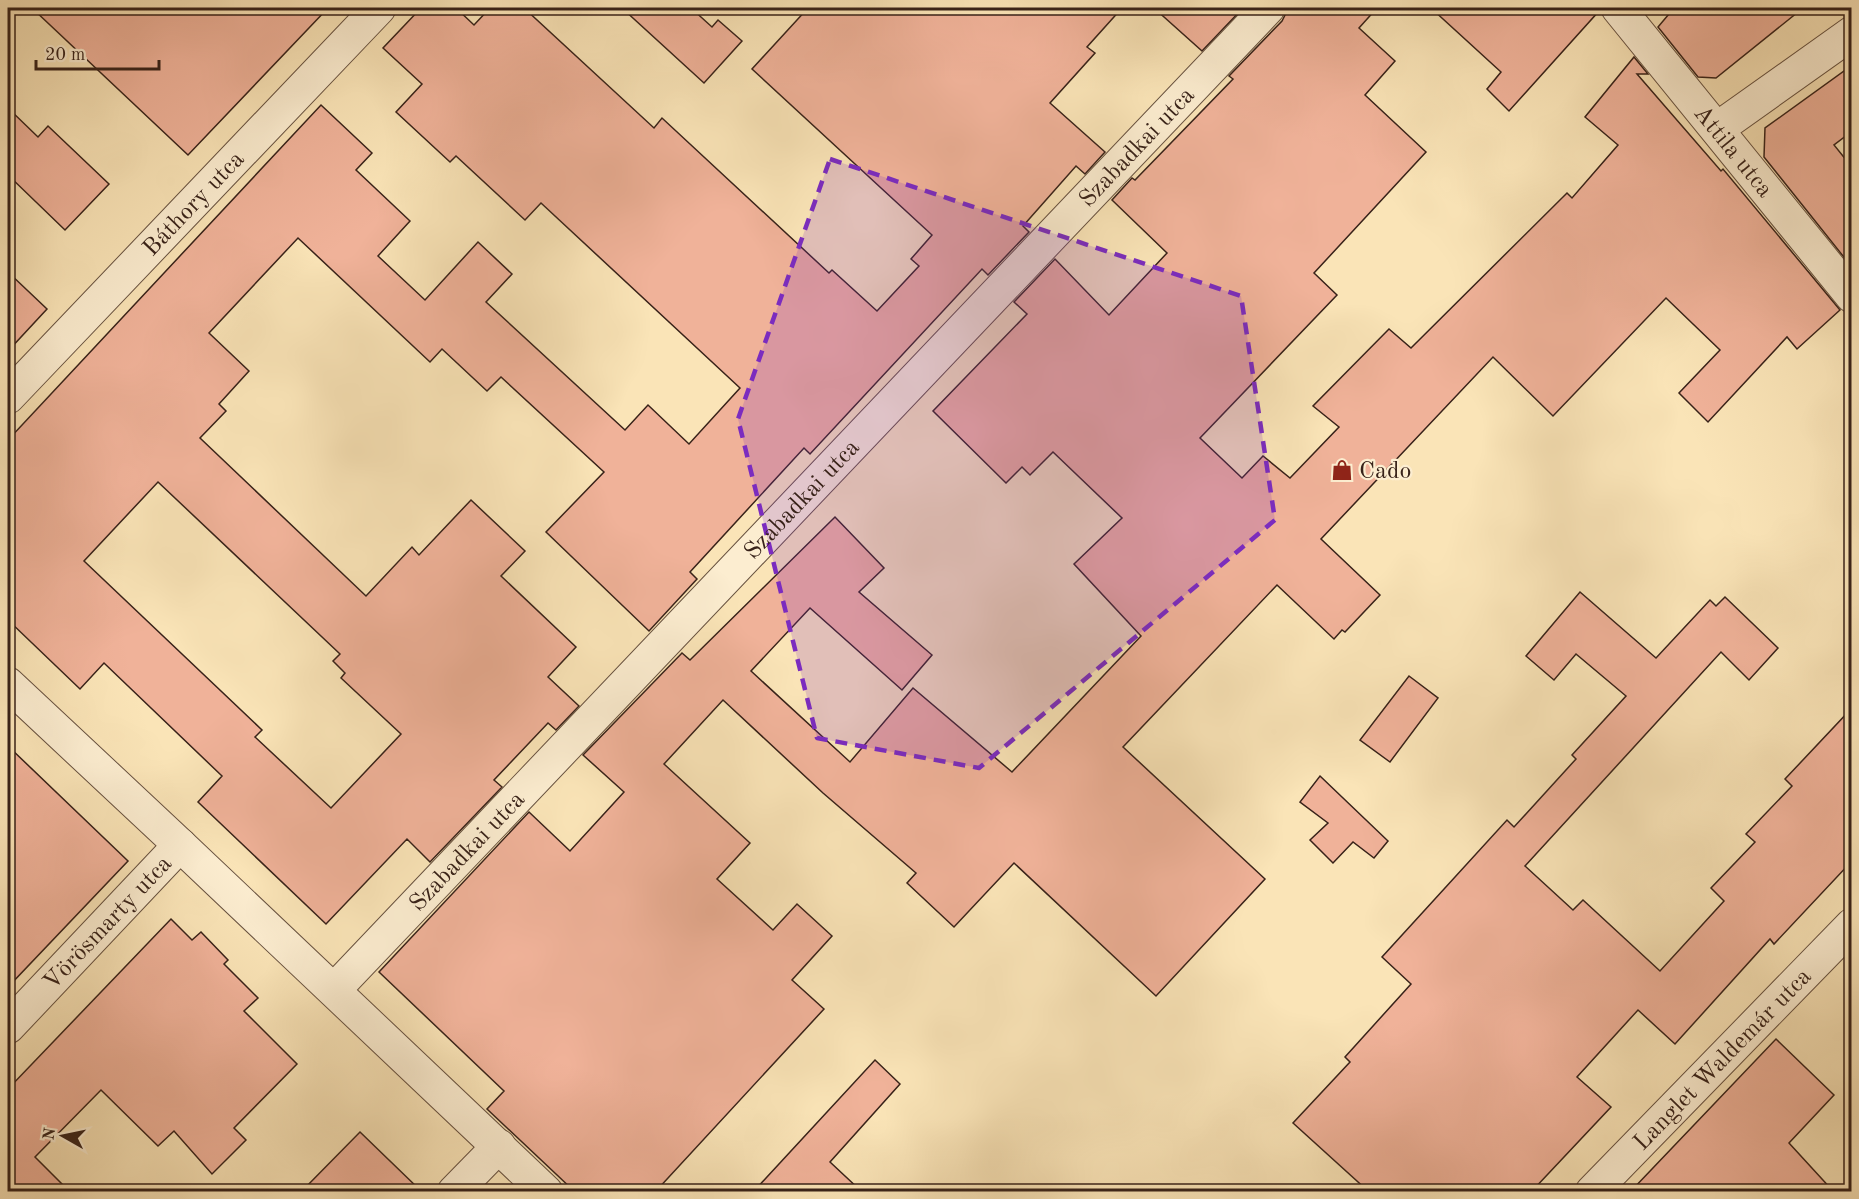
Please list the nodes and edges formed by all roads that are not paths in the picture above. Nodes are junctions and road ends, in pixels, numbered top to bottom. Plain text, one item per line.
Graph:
1 (379, 8) edge
2 (1268, 8) edge
3 (1617, 8) edge
4 (1851, 33) edge
5 (1717, 129) junction
6 (1851, 296) edge
7 (8, 397) edge
8 (8, 684) edge
9 (180, 845) junction
10 (1851, 925) edge
11 (334, 990) junction
12 (8, 1027) edge
13 (499, 1146) junction
14 (454, 1191) edge
15 (546, 1191) edge
16 (1592, 1191) edge

1 - 7 street, Báthory utca
2 - 11 street, Szabadkai utca
3 - 5 street, Attila utca
4 - 5 street
5 - 6 street, Attila utca
8 - 9 street
9 - 11 street
9 - 12 street, Vörösmarty utca
10 - 16 street, Langlet Waldemár utca
11 - 13 street
13 - 14 street
13 - 15 street

